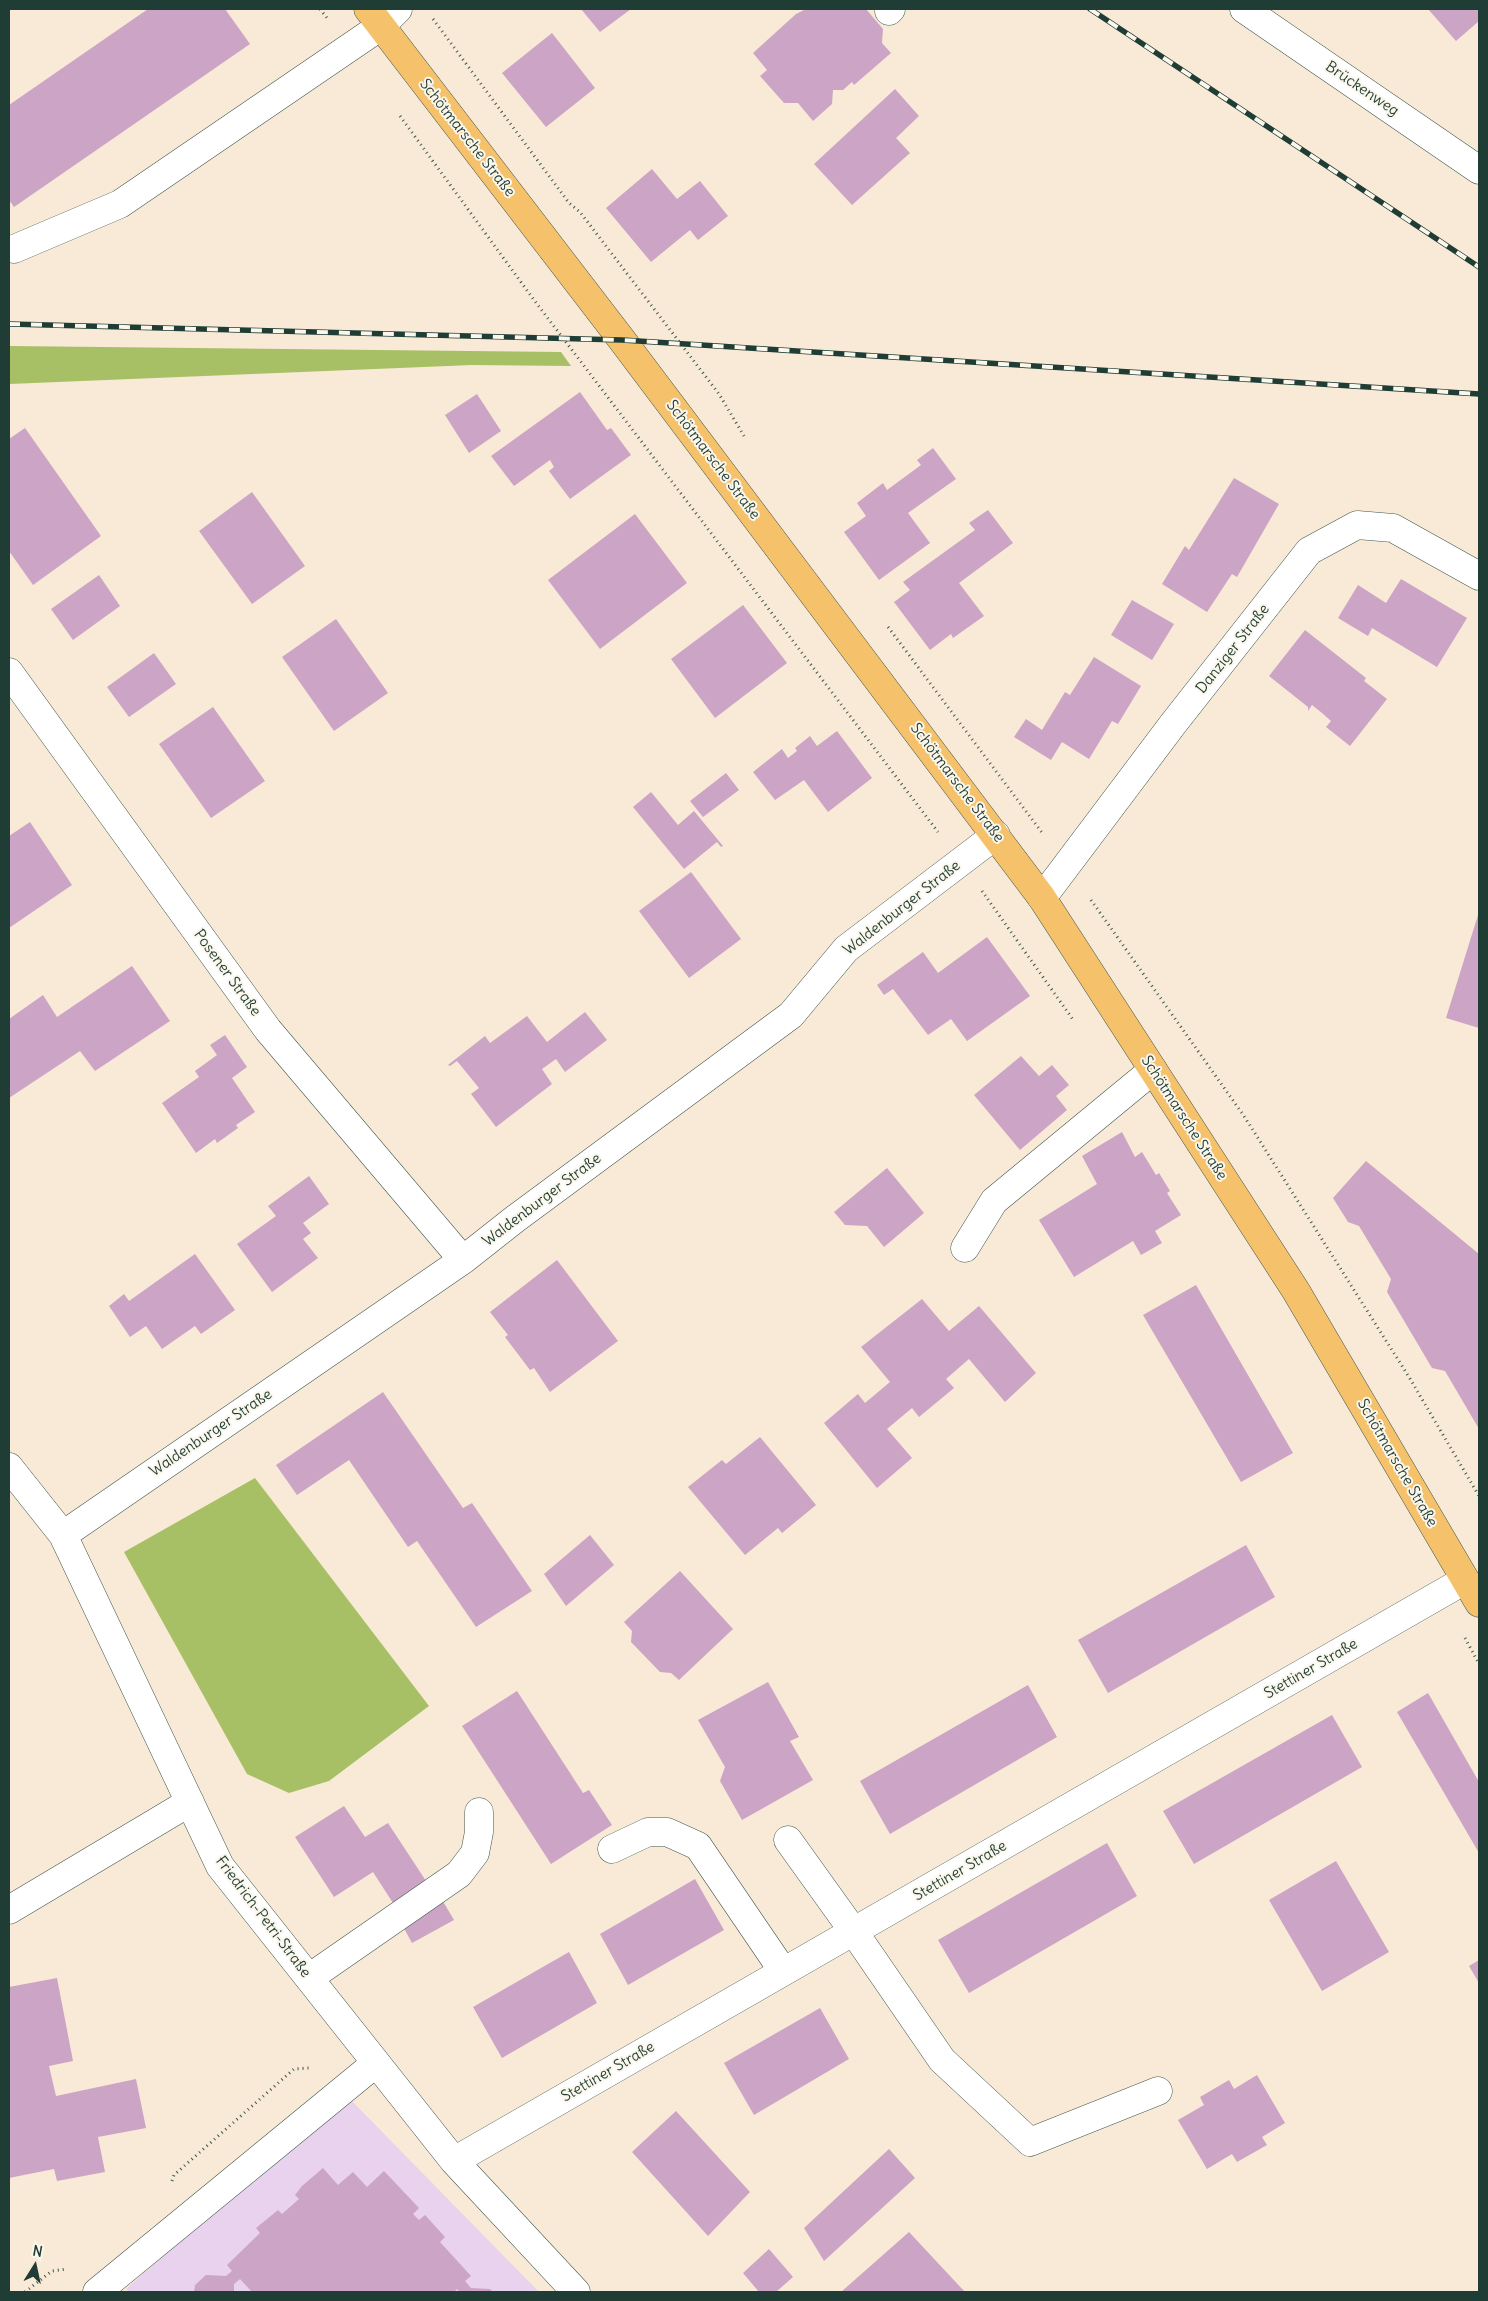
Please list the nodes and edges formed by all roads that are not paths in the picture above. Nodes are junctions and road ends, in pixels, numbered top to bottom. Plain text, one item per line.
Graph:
1 (1244, 9) edge
2 (382, 15) edge
3 (1479, 170) edge
4 (14, 248) dead end
5 (1479, 576) edge
6 (9, 672) edge
7 (996, 835) junction
8 (1042, 898) junction
9 (1153, 1070) junction
10 (965, 1248) dead end
11 (463, 1260) junction
12 (9, 1467) edge
13 (63, 1534) junction
14 (1466, 1580) junction
15 (1479, 1603) edge
16 (190, 1802) junction
17 (479, 1812) dead end
18 (788, 1840) dead end
19 (612, 1849) dead end
20 (9, 1910) edge
21 (854, 1932) junction
22 (783, 1971) junction
23 (309, 1978) junction
24 (376, 2063) junction
25 (1158, 2091) dead end
26 (454, 2161) junction
27 (97, 2292) edge
28 (576, 2292) edge

1 - 3 street, Brückenweg
2 - 4 street
2 - 7 main road, Schötmarsche Straße
5 - 8 street, Danziger Straße
6 - 11 street, Posener Straße
7 - 8 main road, Schötmarsche Straße
7 - 11 street, Waldenburger Straße
8 - 9 main road, Schötmarsche Straße
9 - 10 street
9 - 14 main road, Schötmarsche Straße
11 - 13 street, Waldenburger Straße
12 - 13 street, Friedrich-Petri-Straße
13 - 16 street, Friedrich-Petri-Straße
14 - 15 main road, Schötmarsche Straße
14 - 21 street, Stettiner Straße
16 - 20 street
16 - 23 street, Friedrich-Petri-Straße
17 - 23 street
18 - 21 street
19 - 22 street
21 - 22 street, Stettiner Straße
21 - 25 street
22 - 26 street, Stettiner Straße
23 - 24 street, Friedrich-Petri-Straße
24 - 26 street, Friedrich-Petri-Straße
24 - 27 street
26 - 28 street, Friedrich-Petri-Straße

